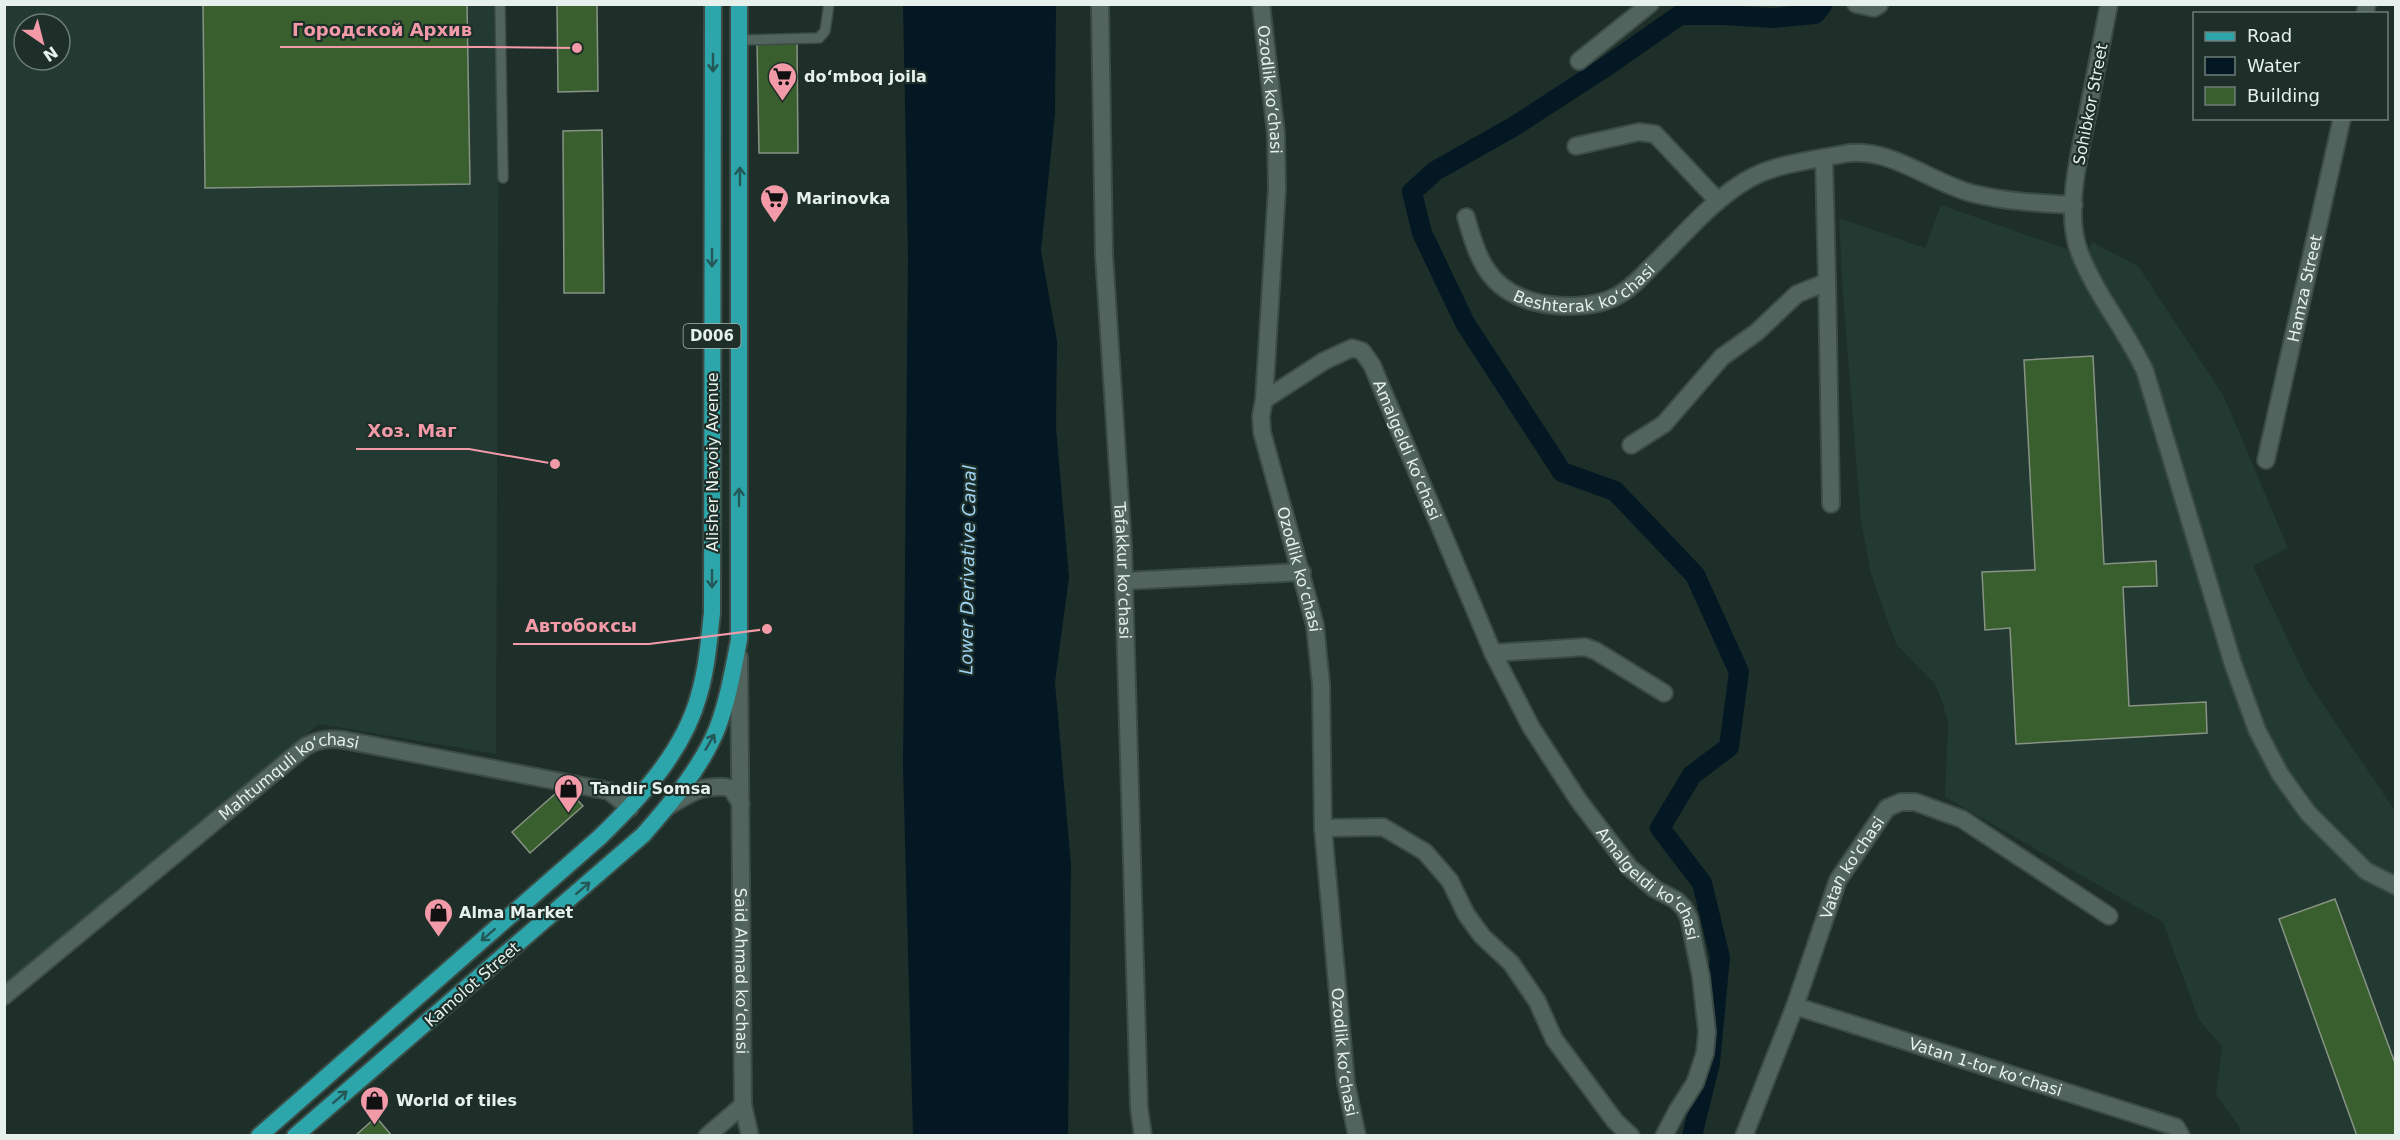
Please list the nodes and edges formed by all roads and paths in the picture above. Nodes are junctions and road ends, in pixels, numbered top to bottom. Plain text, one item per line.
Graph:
1 (500, 4) edge
2 (713, 4) edge
3 (739, 4) edge
4 (829, 4) edge
5 (1100, 4) edge
6 (1262, 4) edge
7 (1650, 4) edge
8 (1856, 4) edge
9 (2109, 4) edge
10 (1879, 5) edge
11 (740, 40) junction
12 (1579, 61) dead end
13 (2342, 120) edge
14 (1576, 146) dead end
15 (1824, 159) junction
16 (503, 178) dead end
17 (1718, 201) junction
18 (2074, 205) junction
19 (1466, 217) dead end
20 (1827, 282) junction
21 (1264, 400) junction
22 (1631, 445) dead end
23 (2266, 460) dead end
24 (1831, 504) dead end
25 (1302, 572) junction
26 (1124, 581) junction
27 (739, 640) junction
28 (1493, 654) junction
29 (706, 667) joint
30 (1664, 693) dead end
31 (741, 804) junction
32 (668, 806) junction
33 (630, 808) junction
34 (1323, 828) junction
35 (2396, 886) edge
36 (2109, 916) dead end
37 (4, 996) edge
38 (1794, 1006) junction
39 (743, 1105) junction
40 (2179, 1131) edge
41 (259, 1136) edge
42 (295, 1136) edge
43 (707, 1136) edge
44 (750, 1136) edge
45 (1143, 1136) edge
46 (1357, 1136) edge
47 (1631, 1136) edge
48 (1664, 1136) edge
49 (1744, 1136) edge

1 - 16 lane
2 -> 29 main road, Alisher Navoiy Avenue / D006
3 - 11 main road, Alisher Navoiy Avenue / D006
4 - 11 lane
5 - 26 street, Tafakkur ko‘chasi
6 - 21 street, Ozodlik ko‘chasi
7 - 12 street
8 - 10 street
9 - 18 street, Sohibkor Street
27 -> 11 main road, Alisher Navoiy Avenue / D006
13 - 23 street, Hamza Street
14 - 17 street
15 - 17 street, Beshterak ko‘chasi
15 - 18 street, Beshterak ko‘chasi
15 - 20 street
17 - 19 street, Beshterak ko‘chasi
18 - 35 street, Sohibkor Street
20 - 22 street
20 - 24 street
21 - 25 street, Ozodlik ko‘chasi
21 - 28 street, Amalgeldi ko‘chasi
25 - 26 street
25 - 34 street, Ozodlik ko‘chasi
26 - 45 street, Tafakkur ko‘chasi
27 - 31 street, Said Ahmad ko‘chasi
32 -> 27 main road, Kamolot Street / D006
28 - 30 street
28 - 48 street, Amalgeldi ko‘chasi
29 - 33 main road, Kamolot Street / D006
31 - 32 street
31 - 39 street, Said Ahmad ko‘chasi
42 -> 32 main road, Kamolot Street / D006
33 - 37 street, Mahtumquli ko‘chasi
33 -> 41 main road, Kamolot Street / D006
34 - 46 street, Ozodlik ko‘chasi
34 - 47 street
36 - 38 street, Vatan ko'chasi
38 - 40 street, Vatan 1-tor ko‘chasi
38 - 49 street, Vatan ko'chasi
39 - 43 street
39 - 44 street, Said Ahmad ko‘chasi

